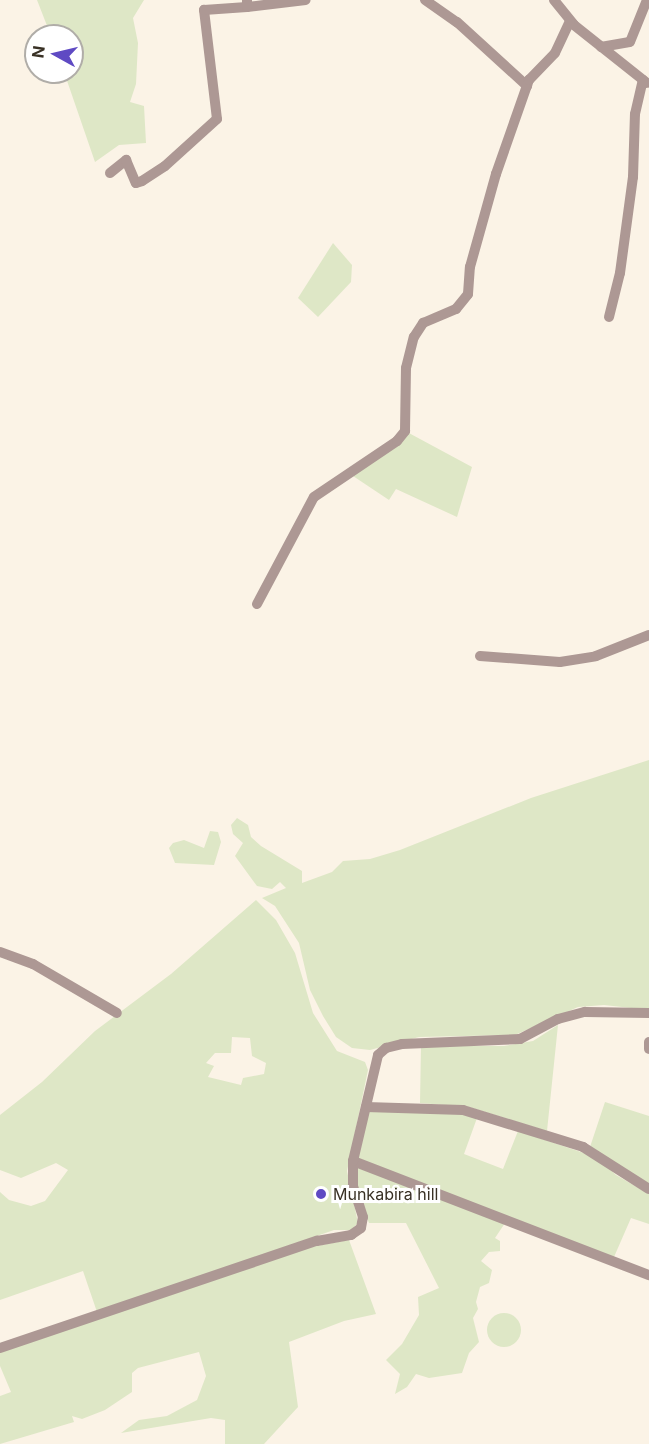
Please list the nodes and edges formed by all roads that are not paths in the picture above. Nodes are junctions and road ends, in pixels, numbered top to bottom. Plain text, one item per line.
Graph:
1 (306, 0) edge
2 (425, 0) edge
3 (554, 0) edge
4 (647, 0) edge
5 (247, 3) edge
6 (570, 21) junction
7 (626, 46) junction
8 (601, 47) junction
9 (624, 65) junction
10 (646, 83) edge
11 (528, 86) junction
12 (110, 173) dead end
13 (609, 317) dead end
14 (257, 604) dead end
15 (649, 635) edge
16 (480, 656) dead end
17 (0, 952) edge
18 (117, 1013) dead end
19 (649, 1013) edge
20 (649, 1042) edge
21 (649, 1049) edge
22 (366, 1107) junction
23 (353, 1161) junction
24 (649, 1189) edge
25 (649, 1275) edge
26 (0, 1348) edge

1 - 5 street
2 - 11 street
3 - 6 street
4 - 7 street
5 - 12 street
6 - 8 street
6 - 11 street
7 - 8 street
7 - 9 street
8 - 9 street
9 - 10 street
10 - 13 street
11 - 14 street
15 - 16 street
17 - 18 street
19 - 22 street
20 - 21 street
22 - 23 street
22 - 24 street
23 - 25 street
23 - 26 street

